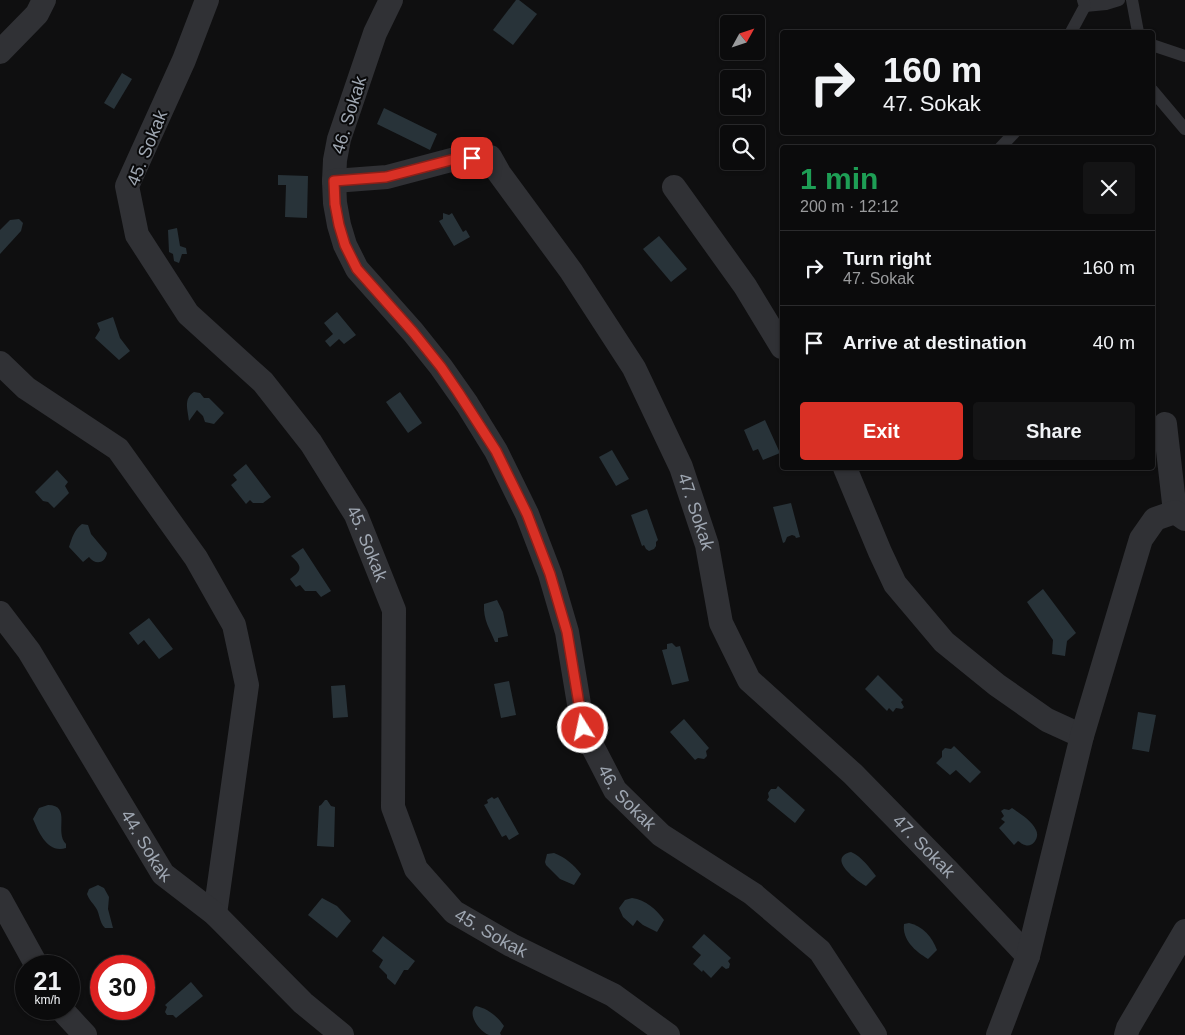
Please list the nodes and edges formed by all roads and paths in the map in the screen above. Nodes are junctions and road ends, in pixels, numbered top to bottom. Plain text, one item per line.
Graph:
1 (44, 0) edge
2 (207, 0) edge
3 (392, 0) edge
4 (1119, 0) edge
5 (1132, 0) edge
6 (1084, 3) edge
7 (1072, 30) edge
8 (1138, 30) edge
9 (1155, 46) edge
10 (0, 52) edge
11 (1185, 56) edge
12 (1155, 94) edge
13 (1185, 129) edge
14 (1012, 135) edge
15 (1003, 145) edge
16 (334, 181) junction
17 (674, 187) dead end
18 (780, 345) edge
19 (0, 363) edge
20 (1165, 424) dead end
21 (846, 470) edge
22 (1180, 515) edge
23 (0, 613) edge
24 (1082, 736) junction
25 (0, 899) edge
26 (215, 914) junction
27 (1185, 931) edge
28 (31, 955) edge
29 (1028, 956) junction
30 (71, 1020) edge
31 (85, 1035) edge
32 (342, 1035) edge
33 (668, 1035) edge
34 (874, 1035) edge
35 (998, 1035) edge
36 (1126, 1035) edge

1 - 10 street
2 - 33 street, 45. Sokak
3 - 16 street, 46. Sokak
4 - 6 lane
5 - 8 lane
6 - 7 lane
9 - 11 lane
12 - 13 lane
14 - 15 lane
16 - 29 street, 47. Sokak
16 - 34 street, 46. Sokak
17 - 18 street
19 - 26 street
20 - 22 street
21 - 24 street
22 - 24 street
23 - 26 street, 44. Sokak
24 - 29 street
25 - 28 street
26 - 32 street, 44. Sokak
27 - 36 street
29 - 35 street
30 - 31 street

